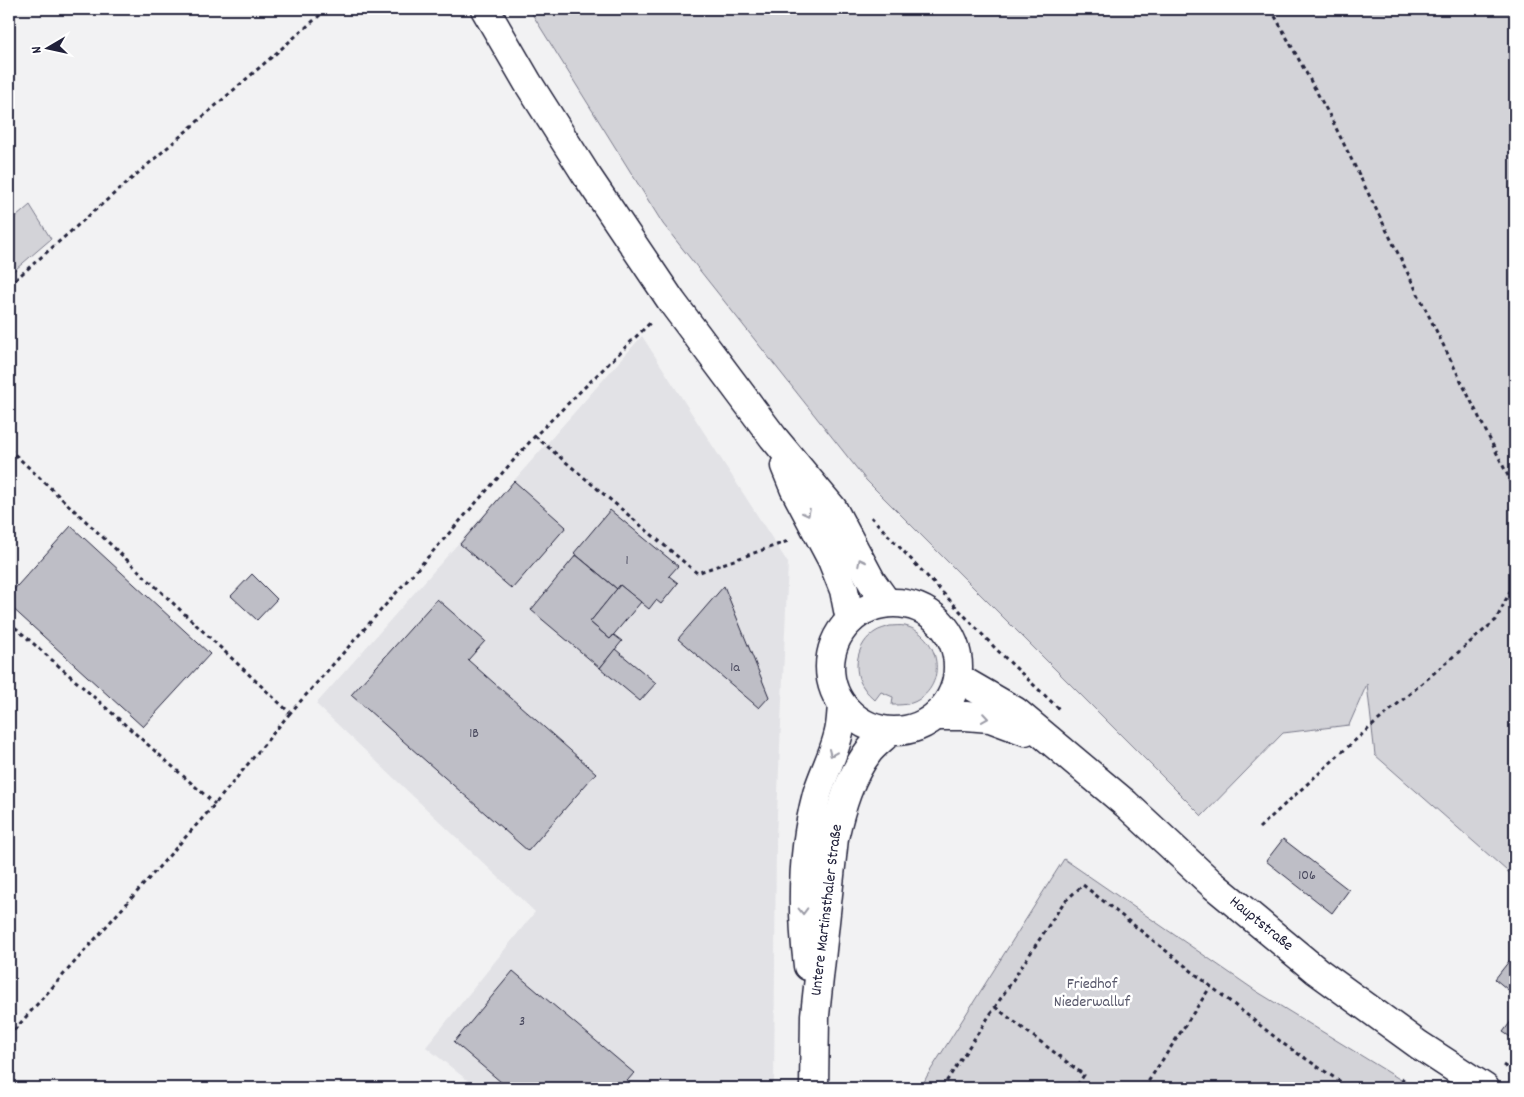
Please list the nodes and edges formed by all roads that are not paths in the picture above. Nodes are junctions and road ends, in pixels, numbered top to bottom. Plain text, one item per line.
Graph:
1 (485, 9) edge
2 (773, 437) junction
3 (887, 603) junction
4 (850, 620) junction
5 (958, 678) junction
6 (842, 706) junction
7 (936, 716) junction
8 (889, 732) junction
9 (1052, 742) junction
10 (815, 1015) junction
11 (814, 1088) edge
12 (1485, 1088) edge

1 - 2 street
3 -> 2 street
2 -> 4 street
3 - 4 street
3 - 5 street
4 - 6 street
5 - 7 street
5 - 9 street, Hauptstraße
6 - 8 street
6 -> 10 street, Untere Martinsthaler Straße
7 - 8 street
7 -> 9 street, Hauptstraße
8 - 10 street, Untere Martinsthaler Straße
9 - 12 street, Hauptstraße
10 - 11 street, Untere Martinsthaler Straße

